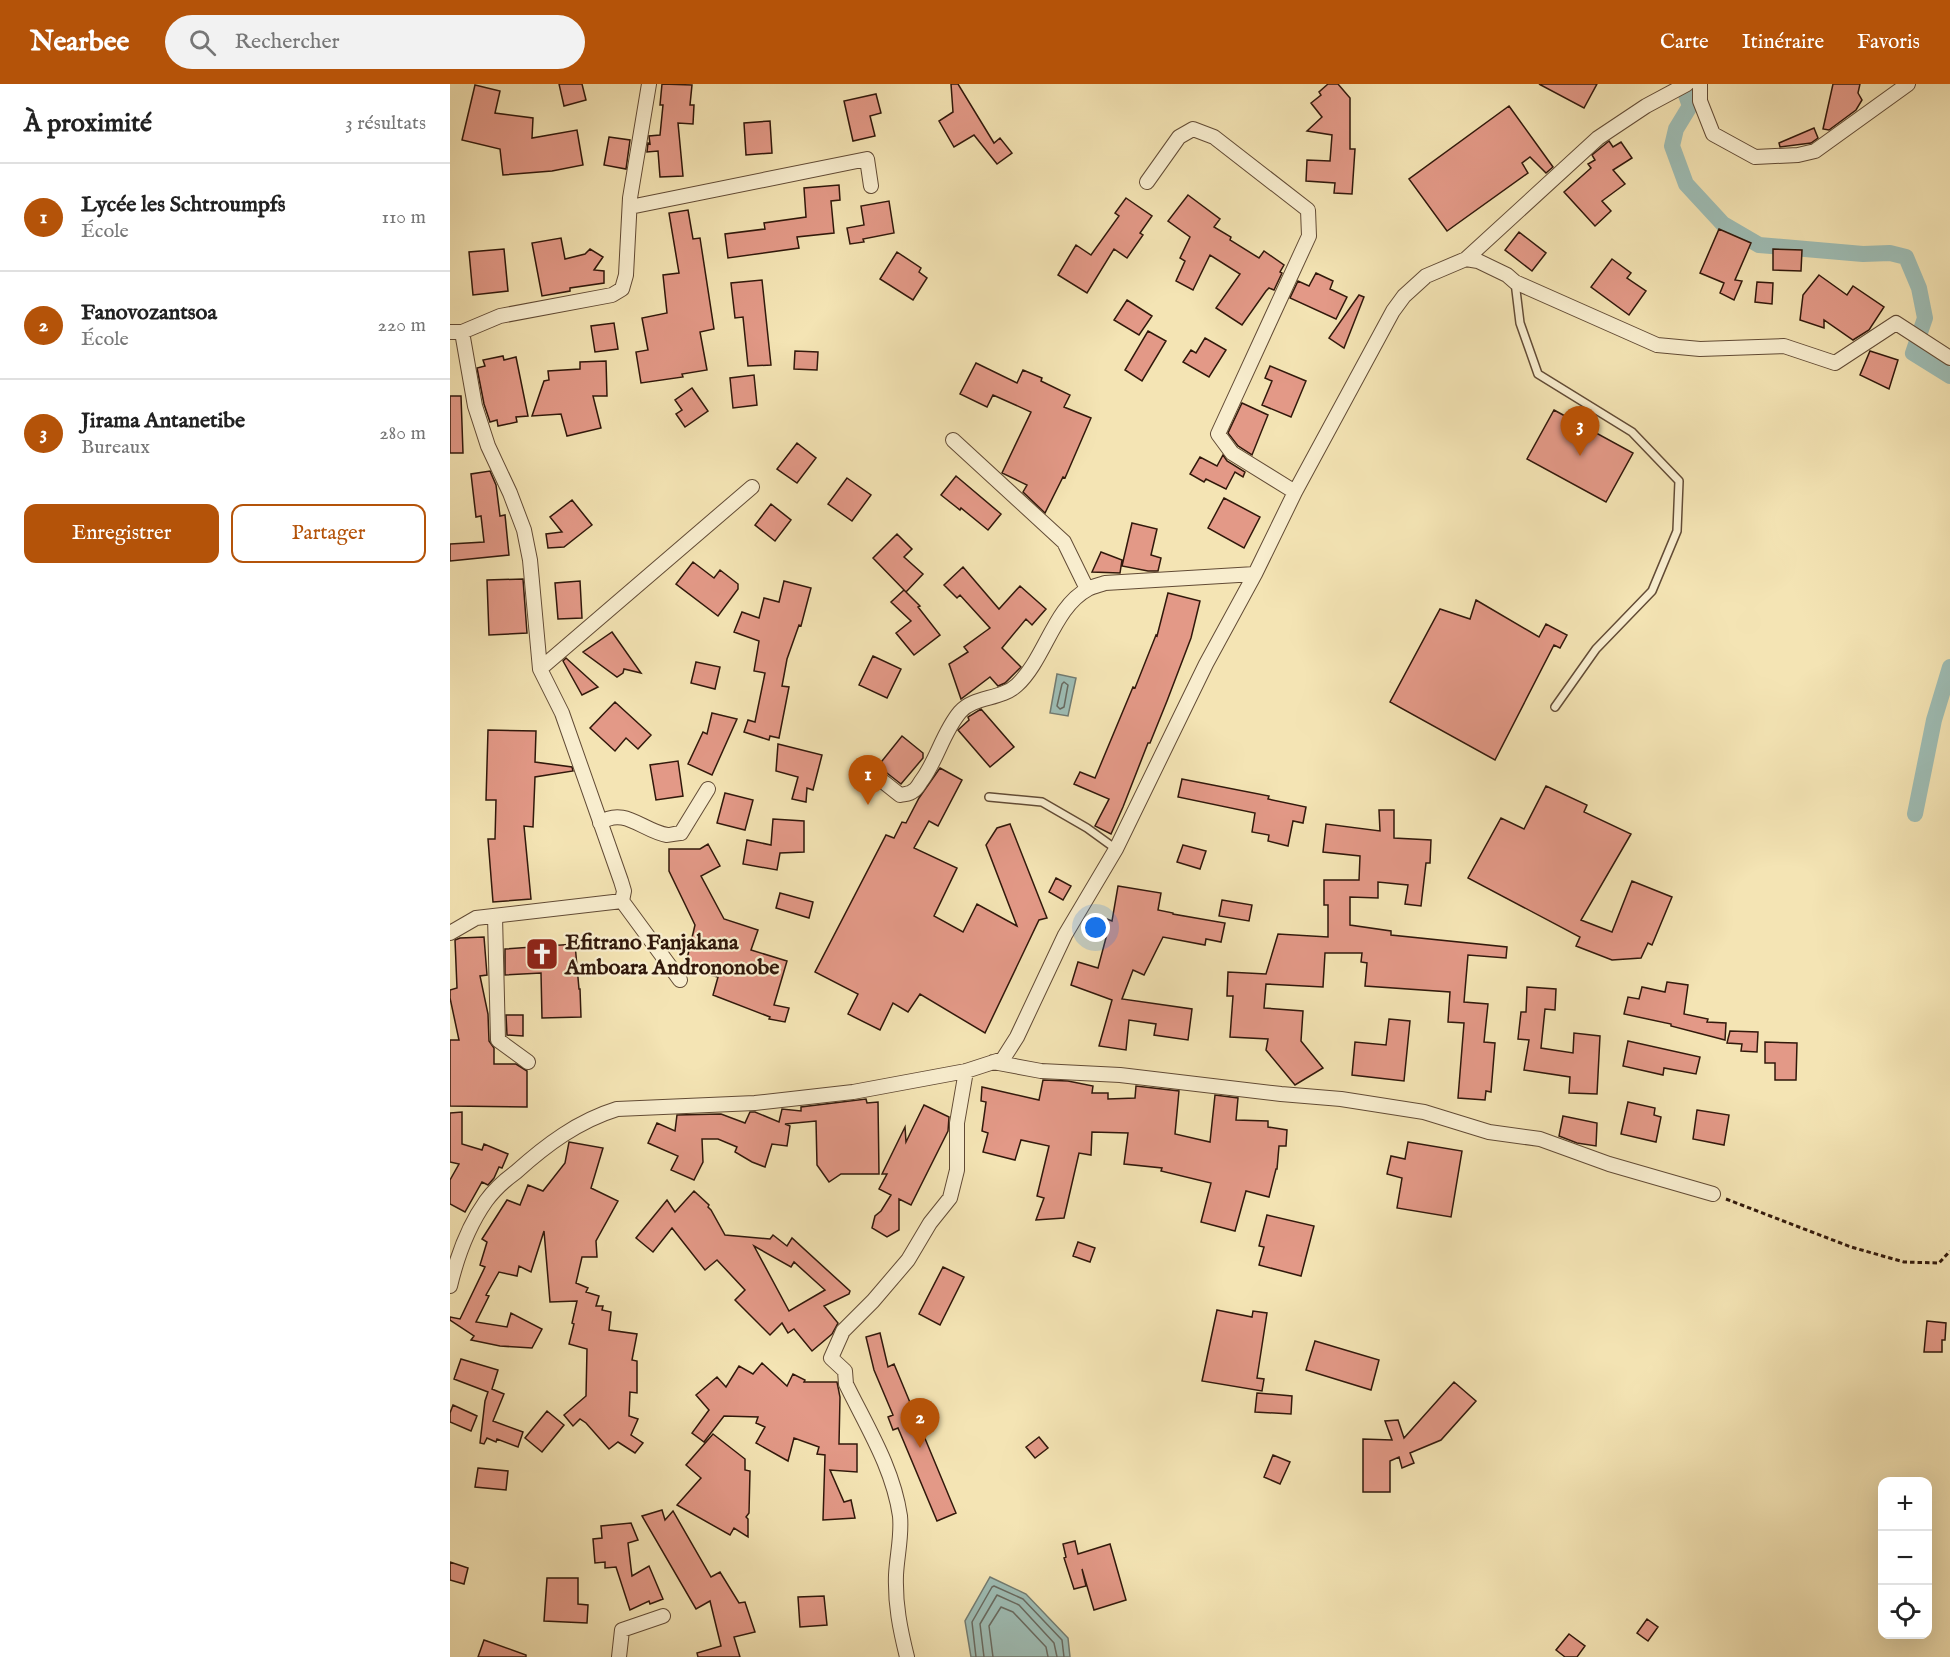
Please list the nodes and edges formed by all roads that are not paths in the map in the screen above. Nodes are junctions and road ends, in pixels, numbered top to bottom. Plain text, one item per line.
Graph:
1 (649, 84) edge
2 (1687, 84) edge
3 (1700, 84) edge
4 (1908, 84) edge
5 (1147, 182) dead end
6 (871, 186) dead end
7 (630, 207) junction
8 (1466, 259) junction
9 (1515, 282) junction
10 (456, 332) edge
11 (1950, 358) edge
12 (953, 440) dead end
13 (752, 487) dead end
14 (1294, 492) junction
15 (1255, 574) junction
16 (1087, 589) junction
17 (540, 669) junction
18 (1555, 707) dead end
19 (866, 768) dead end
20 (708, 789) dead end
21 (989, 797) dead end
22 (600, 823) junction
23 (1116, 849) junction
24 (622, 901) junction
25 (495, 916) junction
26 (450, 933) edge
27 (680, 980) dead end
28 (528, 1062) dead end
29 (993, 1062) junction
30 (966, 1071) junction
31 (1713, 1194) road end
32 (450, 1286) edge
33 (663, 1616) dead end
34 (619, 1657) edge
35 (907, 1657) edge

1 - 7 street
2 - 8 street
3 - 4 street
5 - 14 street
6 - 7 street
7 - 10 street
8 - 9 street
8 - 14 street
9 - 11 street
9 - 18 lane
10 - 17 street
12 - 16 street
13 - 17 street
14 - 15 street
15 - 16 street
15 - 23 street
16 - 19 street
17 - 22 street
20 - 22 street
21 - 23 lane
22 - 24 street
23 - 29 street
24 - 25 street
24 - 27 street
25 - 26 street
25 - 28 street
29 - 30 street
29 - 31 street
30 - 32 street
30 - 35 street
33 - 34 street

